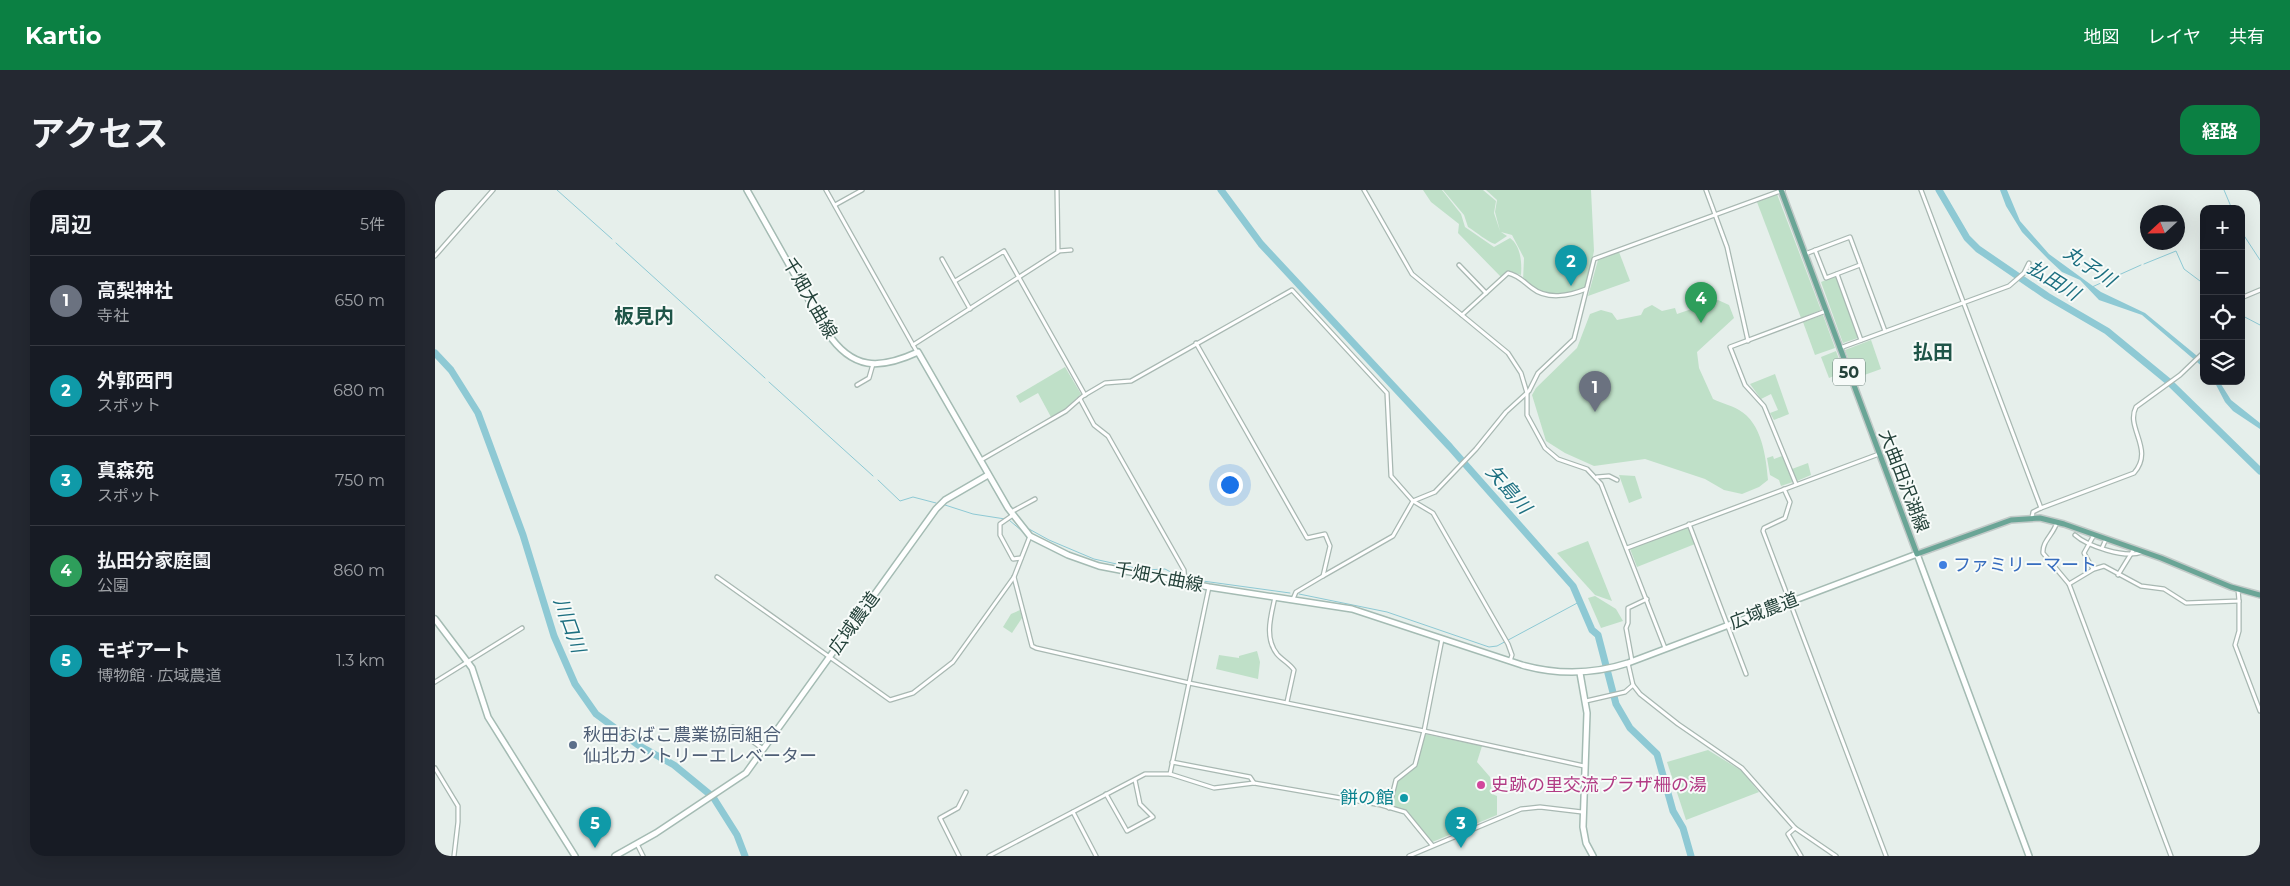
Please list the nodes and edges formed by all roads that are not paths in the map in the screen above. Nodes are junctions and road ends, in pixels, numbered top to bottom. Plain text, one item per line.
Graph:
1 (493, 190) edge
2 (747, 190) edge
3 (826, 190) edge
4 (862, 190) edge
5 (1057, 190) edge
6 (1364, 190) edge
7 (1706, 190) edge
8 (1782, 190) edge
9 (1921, 190) edge
10 (835, 205) junction
11 (1714, 214) junction
12 (1071, 250) dead end
13 (1815, 250) junction
14 (1058, 251) junction
15 (1805, 254) junction
16 (435, 256) edge
17 (942, 259) dead end
18 (2029, 263) dead end
19 (1459, 265) dead end
20 (1860, 265) junction
21 (1837, 274) junction
22 (1019, 278) junction
23 (955, 281) junction
24 (1586, 289) junction
25 (2260, 290) edge
26 (1486, 293) junction
27 (2245, 296) edge
28 (1963, 303) junction
29 (970, 309) junction
30 (1826, 311) junction
31 (1462, 315) junction
32 (1885, 331) junction
33 (1861, 340) junction
34 (1748, 341) junction
35 (1196, 343) junction
36 (913, 345) junction
37 (1840, 348) junction
38 (918, 352) junction
39 (2200, 356) edge
40 (873, 364) junction
41 (857, 385) dead end
42 (1527, 393) junction
43 (1085, 395) junction
44 (1079, 399) junction
45 (1879, 454) junction
46 (980, 460) junction
47 (988, 475) junction
48 (1596, 477) junction
49 (1617, 480) dead end
50 (1796, 484) junction
51 (1784, 489) junction
52 (1035, 499) dead end
53 (1413, 501) junction
54 (2041, 508) junction
55 (1011, 515) junction
56 (2032, 518) junction
57 (2057, 522) junction
58 (1689, 524) junction
59 (2085, 532) junction
60 (2075, 535) dead end
61 (2094, 535) junction
62 (1030, 536) junction
63 (2080, 539) junction
64 (2106, 540) junction
65 (2088, 545) junction
66 (1627, 548) junction
67 (2103, 548) junction
68 (2133, 552) junction
69 (1917, 554) junction
70 (1021, 558) junction
71 (2093, 569) junction
72 (2118, 575) junction
73 (1323, 576) junction
74 (717, 577) dead end
75 (1014, 577) junction
76 (1185, 582) junction
77 (2069, 584) junction
78 (1209, 587) junction
79 (2238, 589) junction
80 (2260, 595) edge
81 (1275, 597) junction
82 (1647, 599) junction
83 (1293, 600) junction
84 (2239, 601) junction
85 (1790, 602) junction
86 (435, 619) edge
87 (1727, 625) junction
88 (522, 628) dead end
89 (1443, 638) junction
90 (1665, 648) junction
91 (829, 657) junction
92 (1509, 661) junction
93 (1630, 662) junction
94 (468, 663) junction
95 (1581, 673) junction
96 (1746, 674) dead end
97 (435, 682) edge
98 (1189, 683) junction
99 (1633, 685) junction
100 (1287, 702) junction
101 (1586, 702) junction
102 (2260, 711) edge
103 (733, 727) dead end
104 (1424, 730) junction
105 (763, 749) junction
106 (1172, 762) junction
107 (1584, 766) junction
108 (435, 768) edge
109 (1170, 774) junction
110 (1135, 780) junction
111 (1254, 783) junction
112 (967, 792) dead end
113 (1106, 794) junction
114 (1389, 808) junction
115 (1073, 812) junction
116 (1582, 812) junction
117 (1795, 828) junction
118 (637, 844) junction
119 (1432, 845) junction
120 (454, 856) edge
121 (575, 856) edge
122 (615, 856) edge
123 (643, 856) edge
124 (959, 856) edge
125 (989, 856) edge
126 (1096, 856) edge
127 (1409, 856) edge
128 (1593, 856) edge
129 (1801, 856) edge
130 (1836, 856) edge
131 (1885, 856) edge
132 (2029, 856) edge
133 (2171, 856) edge

1 - 16 street
2 - 40 street, 千畑大曲線
3 - 10 street
4 - 10 street
5 - 14 street
6 - 31 street
7 - 11 street
8 - 11 street
8 - 15 main road, 大曲田沢湖線 / 50
9 - 28 street
10 - 36 street
11 - 24 street
11 - 34 street
12 - 14 street
13 - 15 street
13 - 20 street
13 - 21 street
14 - 22 street
15 - 30 main road, 大曲田沢湖線 / 50
17 - 23 street
18 - 28 street
19 - 26 street
20 - 21 street
20 - 32 street
21 - 33 street
22 - 23 street
22 - 29 street
22 - 43 street
23 - 29 street
24 - 26 street
24 - 42 street
25 - 27 street
26 - 31 street
28 - 32 street
28 - 54 street
29 - 36 street
30 - 34 street
30 - 37 main road, 大曲田沢湖線 / 50
31 - 42 street
32 - 33 street
33 - 37 street
34 - 50 street
35 - 43 street
35 - 53 street
35 - 73 street
36 - 38 street
37 - 45 main road, 大曲田沢湖線 / 50
38 - 40 street, 千畑大曲線
38 - 46 street, 千畑大曲線
39 - 54 street
40 - 41 street
42 - 48 street
42 - 53 street
43 - 44 street
44 - 46 street
44 - 76 street
45 - 50 street
45 - 69 main road, 大曲田沢湖線 / 50
46 - 47 street, 千畑大曲線
47 - 55 street, 千畑大曲線
47 - 91 street, 広域農道
48 - 49 street
48 - 66 street
50 - 51 street
51 - 58 street
51 - 85 street
52 - 55 street
53 - 73 street
53 - 92 street
54 - 56 street
55 - 62 street, 千畑大曲線
55 - 70 street
56 - 57 main road, 大曲田沢湖線
56 - 69 main road, 大曲田沢湖線
57 - 59 main road, 大曲田沢湖線
57 - 77 street
58 - 66 street
58 - 87 street
59 - 61 main road, 大曲田沢湖線
59 - 63 street
60 - 63 street
61 - 64 main road, 大曲田沢湖線
61 - 65 street
62 - 70 street
62 - 76 street, 千畑大曲線
63 - 65 street
64 - 67 street
64 - 68 main road, 大曲田沢湖線
65 - 67 street
65 - 71 street
66 - 82 street
67 - 68 street
68 - 72 street
68 - 79 main road, 大曲田沢湖線
69 - 85 street, 広域農道
69 - 132 street
70 - 75 street
71 - 72 street
71 - 77 street
72 - 84 street
73 - 83 street
74 - 91 street
75 - 91 street
75 - 98 street
76 - 78 street, 千畑大曲線
77 - 133 street
78 - 81 street, 千畑大曲線
78 - 98 street
79 - 80 main road, 大曲田沢湖線
79 - 84 street
81 - 83 street, 千畑大曲線
81 - 100 street
82 - 90 street
82 - 93 street
83 - 89 street, 千畑大曲線
84 - 102 street
85 - 87 street, 広域農道
85 - 131 street
86 - 94 street
87 - 90 street, 広域農道
87 - 96 street
88 - 94 street
89 - 92 street, 千畑大曲線
89 - 104 street
90 - 93 street, 広域農道
91 - 105 street, 広域農道
92 - 95 street, 千畑大曲線
93 - 95 street, 広域農道
93 - 99 street
94 - 97 street
94 - 121 street
95 - 101 street
98 - 100 street
98 - 106 street
99 - 101 street
99 - 117 street
100 - 104 street
101 - 107 street
103 - 105 street
104 - 107 street
104 - 114 street
105 - 118 street, 広域農道
106 - 109 street
106 - 111 street
107 - 116 street
108 - 120 street
109 - 110 street
109 - 111 street
110 - 113 street
110 - 113 street
111 - 114 street
112 - 124 street
113 - 115 street
114 - 119 street
115 - 125 street
115 - 126 street
116 - 119 street
116 - 128 street
117 - 129 street
117 - 130 street
118 - 122 street
118 - 123 street
119 - 127 street

